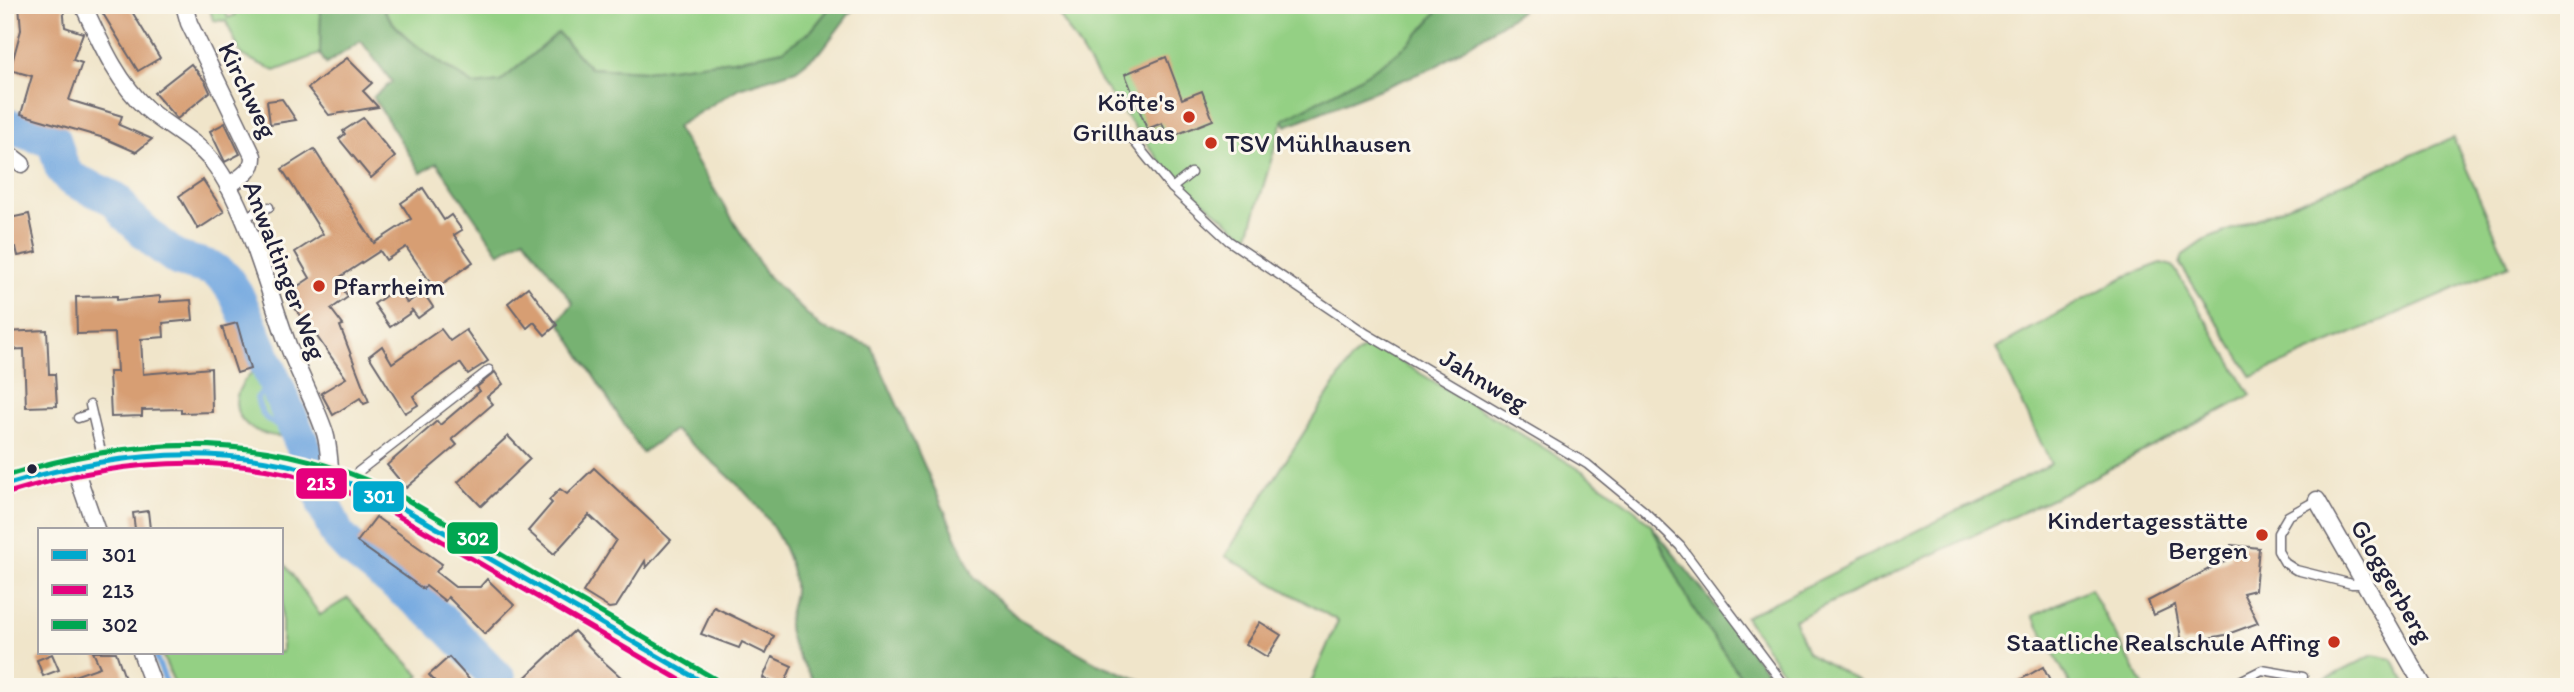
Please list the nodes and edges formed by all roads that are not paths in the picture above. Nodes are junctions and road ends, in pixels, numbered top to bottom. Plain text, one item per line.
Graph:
1 (83, 5) edge
2 (184, 5) edge
3 (1132, 139) dead end
4 (5, 151) edge
5 (22, 164) dead end
6 (1191, 173) dead end
7 (228, 186) junction
8 (1172, 188) junction
9 (269, 207) dead end
10 (242, 218) junction
11 (489, 370) dead end
12 (78, 418) dead end
13 (103, 461) junction
14 (74, 466) junction
15 (333, 476) junction
16 (5, 485) edge
17 (2317, 500) joint
18 (96, 528) edge
19 (2365, 584) junction
20 (142, 654) edge
21 (2303, 677) dead end
22 (154, 687) edge
23 (711, 687) edge
24 (1786, 687) edge
25 (2228, 687) edge
26 (2424, 687) edge

1 - 7 street, Anwaltinger Weg
2 - 7 street, Kirchweg
3 - 8 lane, Jahnweg
4 - 5 street
6 - 8 lane
7 - 10 street, Anwaltinger Weg
8 - 24 lane, Jahnweg
9 - 10 lane
10 - 15 street, Anwaltinger Weg
11 - 15 lane
12 - 13 lane
13 - 14 main road
13 - 15 main road
14 - 16 main road
14 - 18 street
15 - 23 main road
17 - 19 street, Gloggerberg
17 - 19 lane
19 - 26 street, Gloggerberg
20 - 22 street
21 - 25 lane

